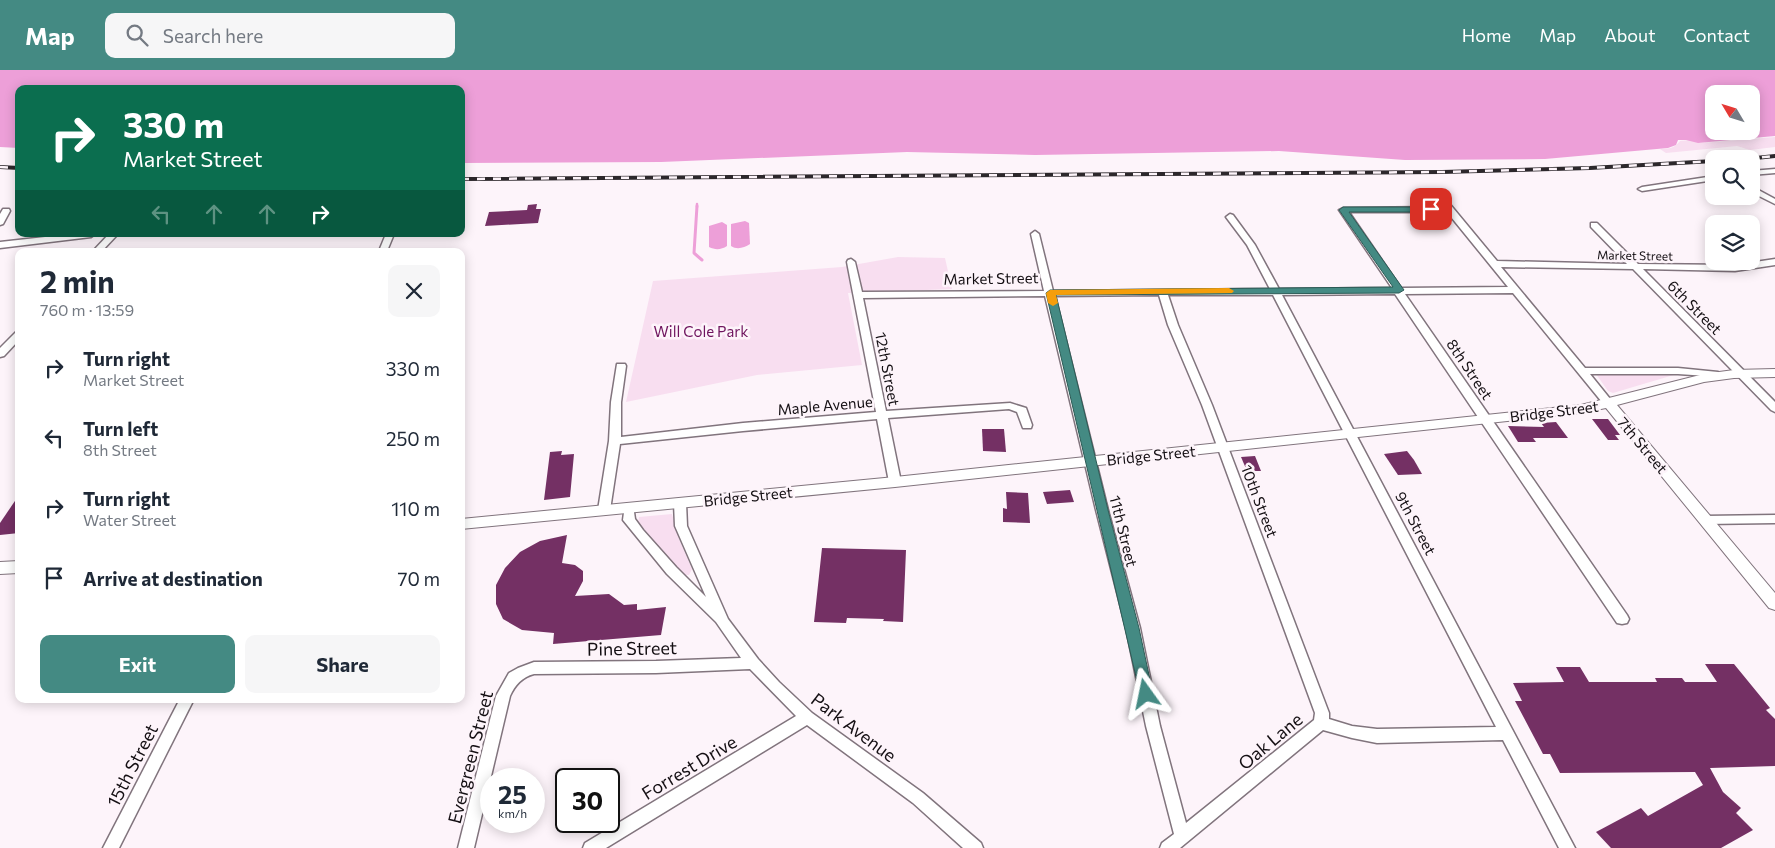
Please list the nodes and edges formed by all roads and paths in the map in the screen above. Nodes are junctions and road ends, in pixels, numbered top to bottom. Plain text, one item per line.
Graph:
1 (1775, 171) edge
2 (1760, 172) edge
3 (1705, 179) edge
4 (1642, 189) dead end
5 (1436, 193) dead end
6 (1760, 193) edge
7 (1775, 202) edge
8 (1448, 209) junction
9 (6, 211) dead end
10 (1230, 218) dead end
11 (0, 222) edge
12 (1594, 225) dead end
13 (1036, 234) dead end
14 (66, 237) edge
15 (111, 237) edge
16 (0, 245) edge
17 (100, 248) edge
18 (851, 262) dead end
19 (1775, 262) edge
20 (1493, 264) junction
21 (1635, 267) junction
22 (1274, 290) junction
23 (1399, 290) junction
24 (1515, 290) junction
25 (1162, 292) junction
26 (1050, 293) junction
27 (858, 295) junction
28 (15, 338) edge
29 (0, 354) edge
30 (621, 366) dead end
31 (1582, 371) junction
32 (1775, 373) edge
33 (1741, 374) junction
34 (1718, 375) junction
35 (1610, 405) junction
36 (1775, 408) edge
37 (882, 416) junction
38 (1486, 419) junction
39 (1027, 425) dead end
40 (1349, 433) junction
41 (615, 441) junction
42 (1222, 447) junction
43 (1090, 462) junction
44 (895, 482) junction
45 (680, 503) junction
46 (629, 508) junction
47 (604, 510) junction
48 (1775, 519) edge
49 (1706, 520) junction
50 (465, 524) edge
51 (15, 566) edge
52 (0, 568) edge
53 (1775, 604) edge
54 (1622, 620) dead end
55 (723, 622) junction
56 (753, 663) junction
57 (513, 677) joint
58 (185, 703) edge
59 (807, 717) junction
60 (1321, 723) junction
61 (1506, 733) junction
62 (1182, 836) junction
63 (111, 848) edge
64 (466, 848) edge
65 (591, 848) edge
66 (975, 848) edge
67 (1168, 848) edge
68 (1567, 848) edge

1 - 2 street
3 - 4 street
5 - 8 street, 7th Street
6 - 7 street
8 - 20 street, 7th Street
8 - 23 street, 8th Street
9 - 11 street
10 - 22 street, 9th Street
12 - 21 street, 6th Street
13 - 26 street, 11th Street
14 - 16 street
15 - 17 street
18 - 27 street, 12th Street
19 - 21 street, Market Street
20 - 21 street, Market Street
20 - 24 street, 7th Street
21 - 33 street, 6th Street
22 - 23 street, Market Street
22 - 25 street, Market Street
22 - 40 street, 9th Street
23 - 24 street, Market Street
23 - 38 street, 8th Street
24 - 31 street, 7th Street
25 - 26 street, Market Street
25 - 42 street, 10th Street
26 - 27 street, Market Street
26 - 43 street, 11th Street
27 - 37 street, 12th Street
28 - 29 street
30 - 41 street
31 - 34 street, Bridge Street
31 - 35 street, 7th Street
32 - 33 main road, Bridge Street
33 - 34 main road, Bridge Street
33 - 36 street, 6th Street
34 - 35 main road, Bridge Street
35 - 38 main road, Bridge Street
35 - 49 main road, 7th Street
37 - 39 street, Maple Avenue
37 - 41 street, Maple Avenue
37 - 44 street, 12th Street
38 - 40 main road, Bridge Street
38 - 54 street, 8th Street
40 - 42 main road, Bridge Street
40 - 61 street, 9th Street
41 - 47 street
42 - 43 main road, Bridge Street
42 - 60 street, 10th Street
43 - 44 main road, Bridge Street
43 - 62 street, 11th Street
44 - 45 main road, Bridge Street
45 - 46 main road, Bridge Street
45 - 55 street, Park Avenue
46 - 47 main road, Bridge Street
46 - 55 street, Park Avenue
47 - 50 main road, Bridge Street
48 - 49 street
49 - 53 main road, 7th Street
51 - 52 main road
55 - 56 street, Park Avenue
56 - 57 street, Pine Street
56 - 59 street, Park Avenue
57 - 64 street, Evergreen Street
58 - 63 street, 15th Street
59 - 65 street, Forrest Drive
59 - 66 street, Park Avenue
60 - 61 street, Oak Lane
60 - 62 street, Oak Lane
61 - 68 street, 9th Street
62 - 67 street, Oak Lane

